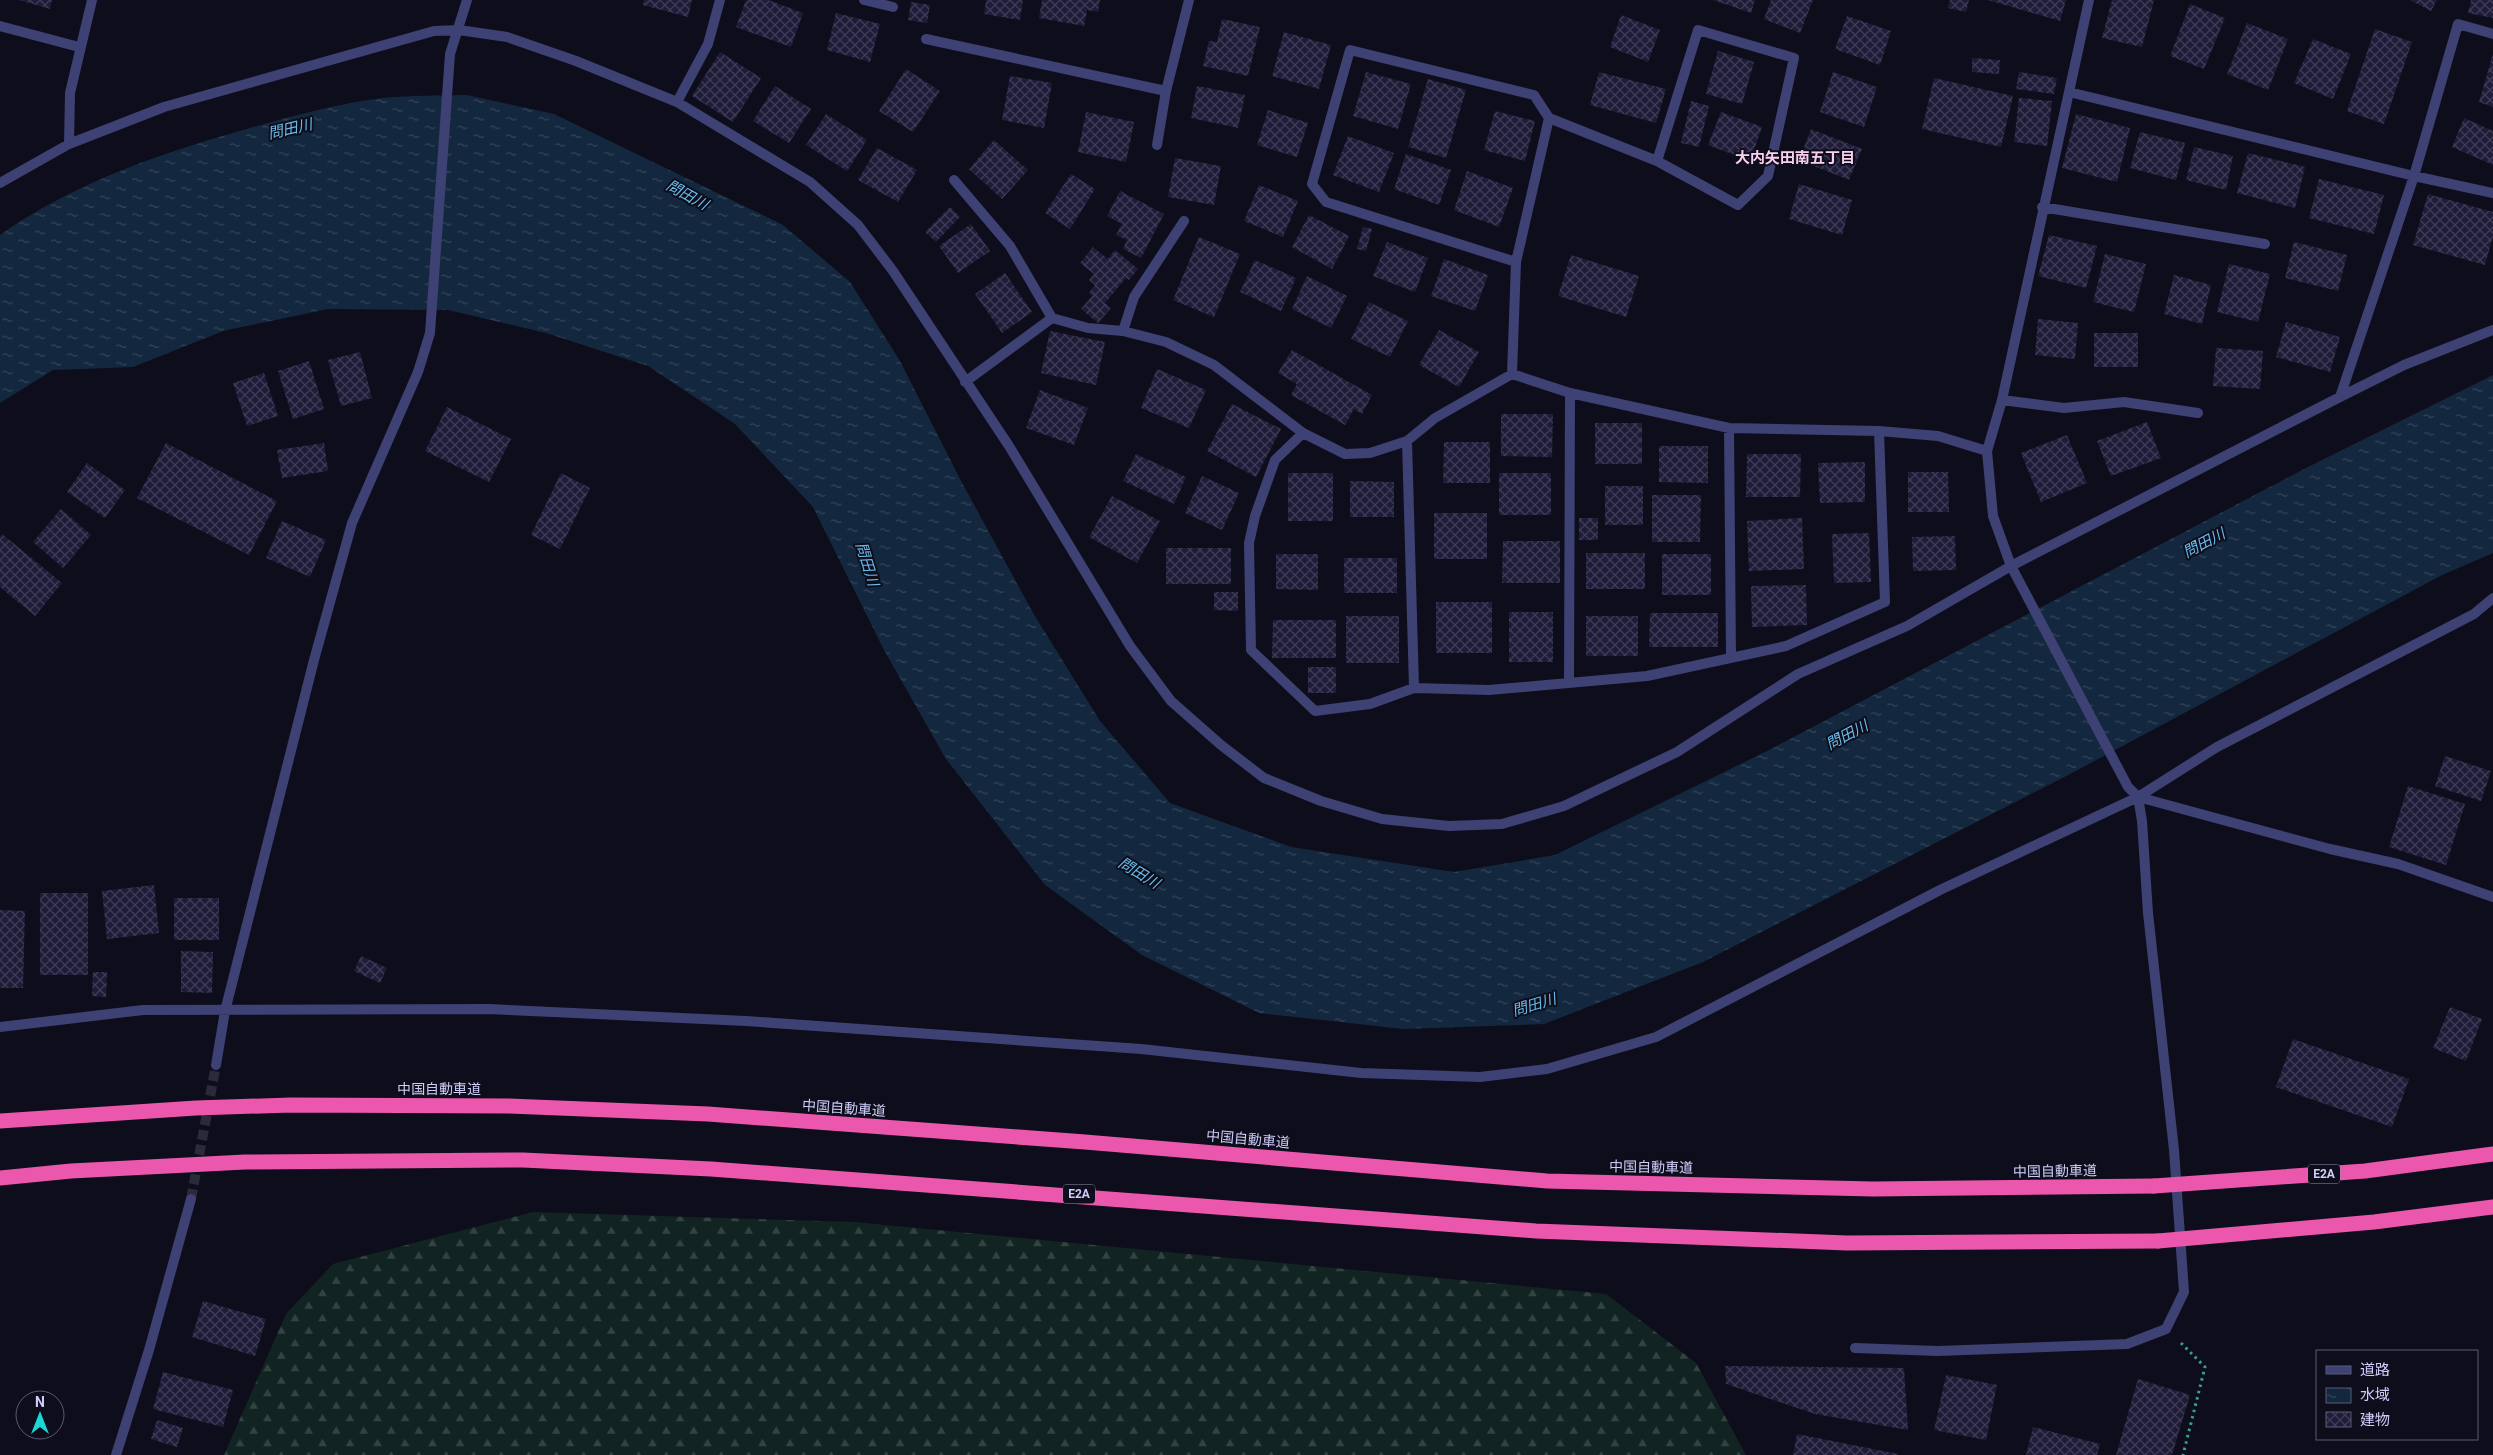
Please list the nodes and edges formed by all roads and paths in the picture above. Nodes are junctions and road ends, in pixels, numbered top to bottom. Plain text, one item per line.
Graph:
1 (92, 0) edge
2 (467, 0) edge
3 (720, 0) edge
4 (864, 0) edge
5 (1188, 0) edge
6 (2089, 0) edge
7 (893, 7) dead end
8 (0, 26) edge
9 (459, 30) junction
10 (2493, 34) edge
11 (926, 39) dead end
12 (79, 47) junction
13 (1166, 91) junction
14 (2069, 92) junction
15 (677, 102) junction
16 (1549, 118) junction
17 (69, 144) junction
18 (1157, 145) dead end
19 (1657, 160) junction
20 (2414, 176) junction
21 (954, 180) dead end
22 (0, 183) edge
23 (2493, 194) edge
24 (2042, 207) junction
25 (1184, 221) dead end
26 (2265, 244) dead end
27 (1516, 262) junction
28 (1052, 318) junction
29 (2493, 330) edge
30 (1123, 331) junction
31 (1512, 374) junction
32 (965, 382) junction
33 (1570, 394) junction
34 (2340, 397) junction
35 (2002, 400) junction
36 (2198, 412) dead end
37 (1730, 428) junction
38 (1879, 431) junction
39 (1303, 433) junction
40 (1407, 441) junction
41 (1987, 451) junction
42 (2011, 566) junction
43 (2493, 598) edge
44 (1731, 657) junction
45 (1569, 683) junction
46 (1414, 688) junction
47 (2138, 797) junction
48 (2493, 897) edge
49 (226, 1011) junction
50 (0, 1027) edge
51 (216, 1065) tunnel mouth
52 (0, 1122) edge
53 (2493, 1154) edge
54 (0, 1178) edge
55 (191, 1199) tunnel mouth
56 (2493, 1207) edge
57 (2166, 1329) junction
58 (1855, 1348) dead end
59 (116, 1455) edge
60 (2183, 1455) edge

1 - 12 street
2 - 9 street
3 - 15 street
4 - 7 street
5 - 13 street
6 - 14 street
8 - 12 street
9 - 15 street
9 - 17 street
9 - 49 street
10 - 20 street
11 - 13 street
12 - 17 street
13 - 18 street
14 - 20 street
14 - 24 street
15 - 32 street
16 - 19 street
16 - 27 street
16 - 27 street
17 - 22 street
19 - 19 street
20 - 23 street
20 - 34 street
21 - 28 street
24 - 26 street
24 - 35 street
25 - 30 street
27 - 31 street
28 - 30 street
28 - 32 street
29 - 34 street
30 - 39 street
31 - 33 street
31 - 40 street
32 - 42 street
33 - 37 street
33 - 45 street
34 - 42 street
35 - 36 street
35 - 41 street
37 - 38 street
37 - 44 street
38 - 41 street
38 - 44 street
39 - 40 street
39 - 46 street
40 - 46 street
41 - 42 street
42 - 47 street
43 - 47 street
44 - 45 street
45 - 46 street
47 - 48 street
47 - 49 street
47 - 57 street
49 - 50 street
49 - 51 street
52 - 53 highway, 中国自動車道 / E2A, bridge
54 - 56 highway, E2A, bridge
55 - 59 street
57 - 58 street
57 - 60 path

